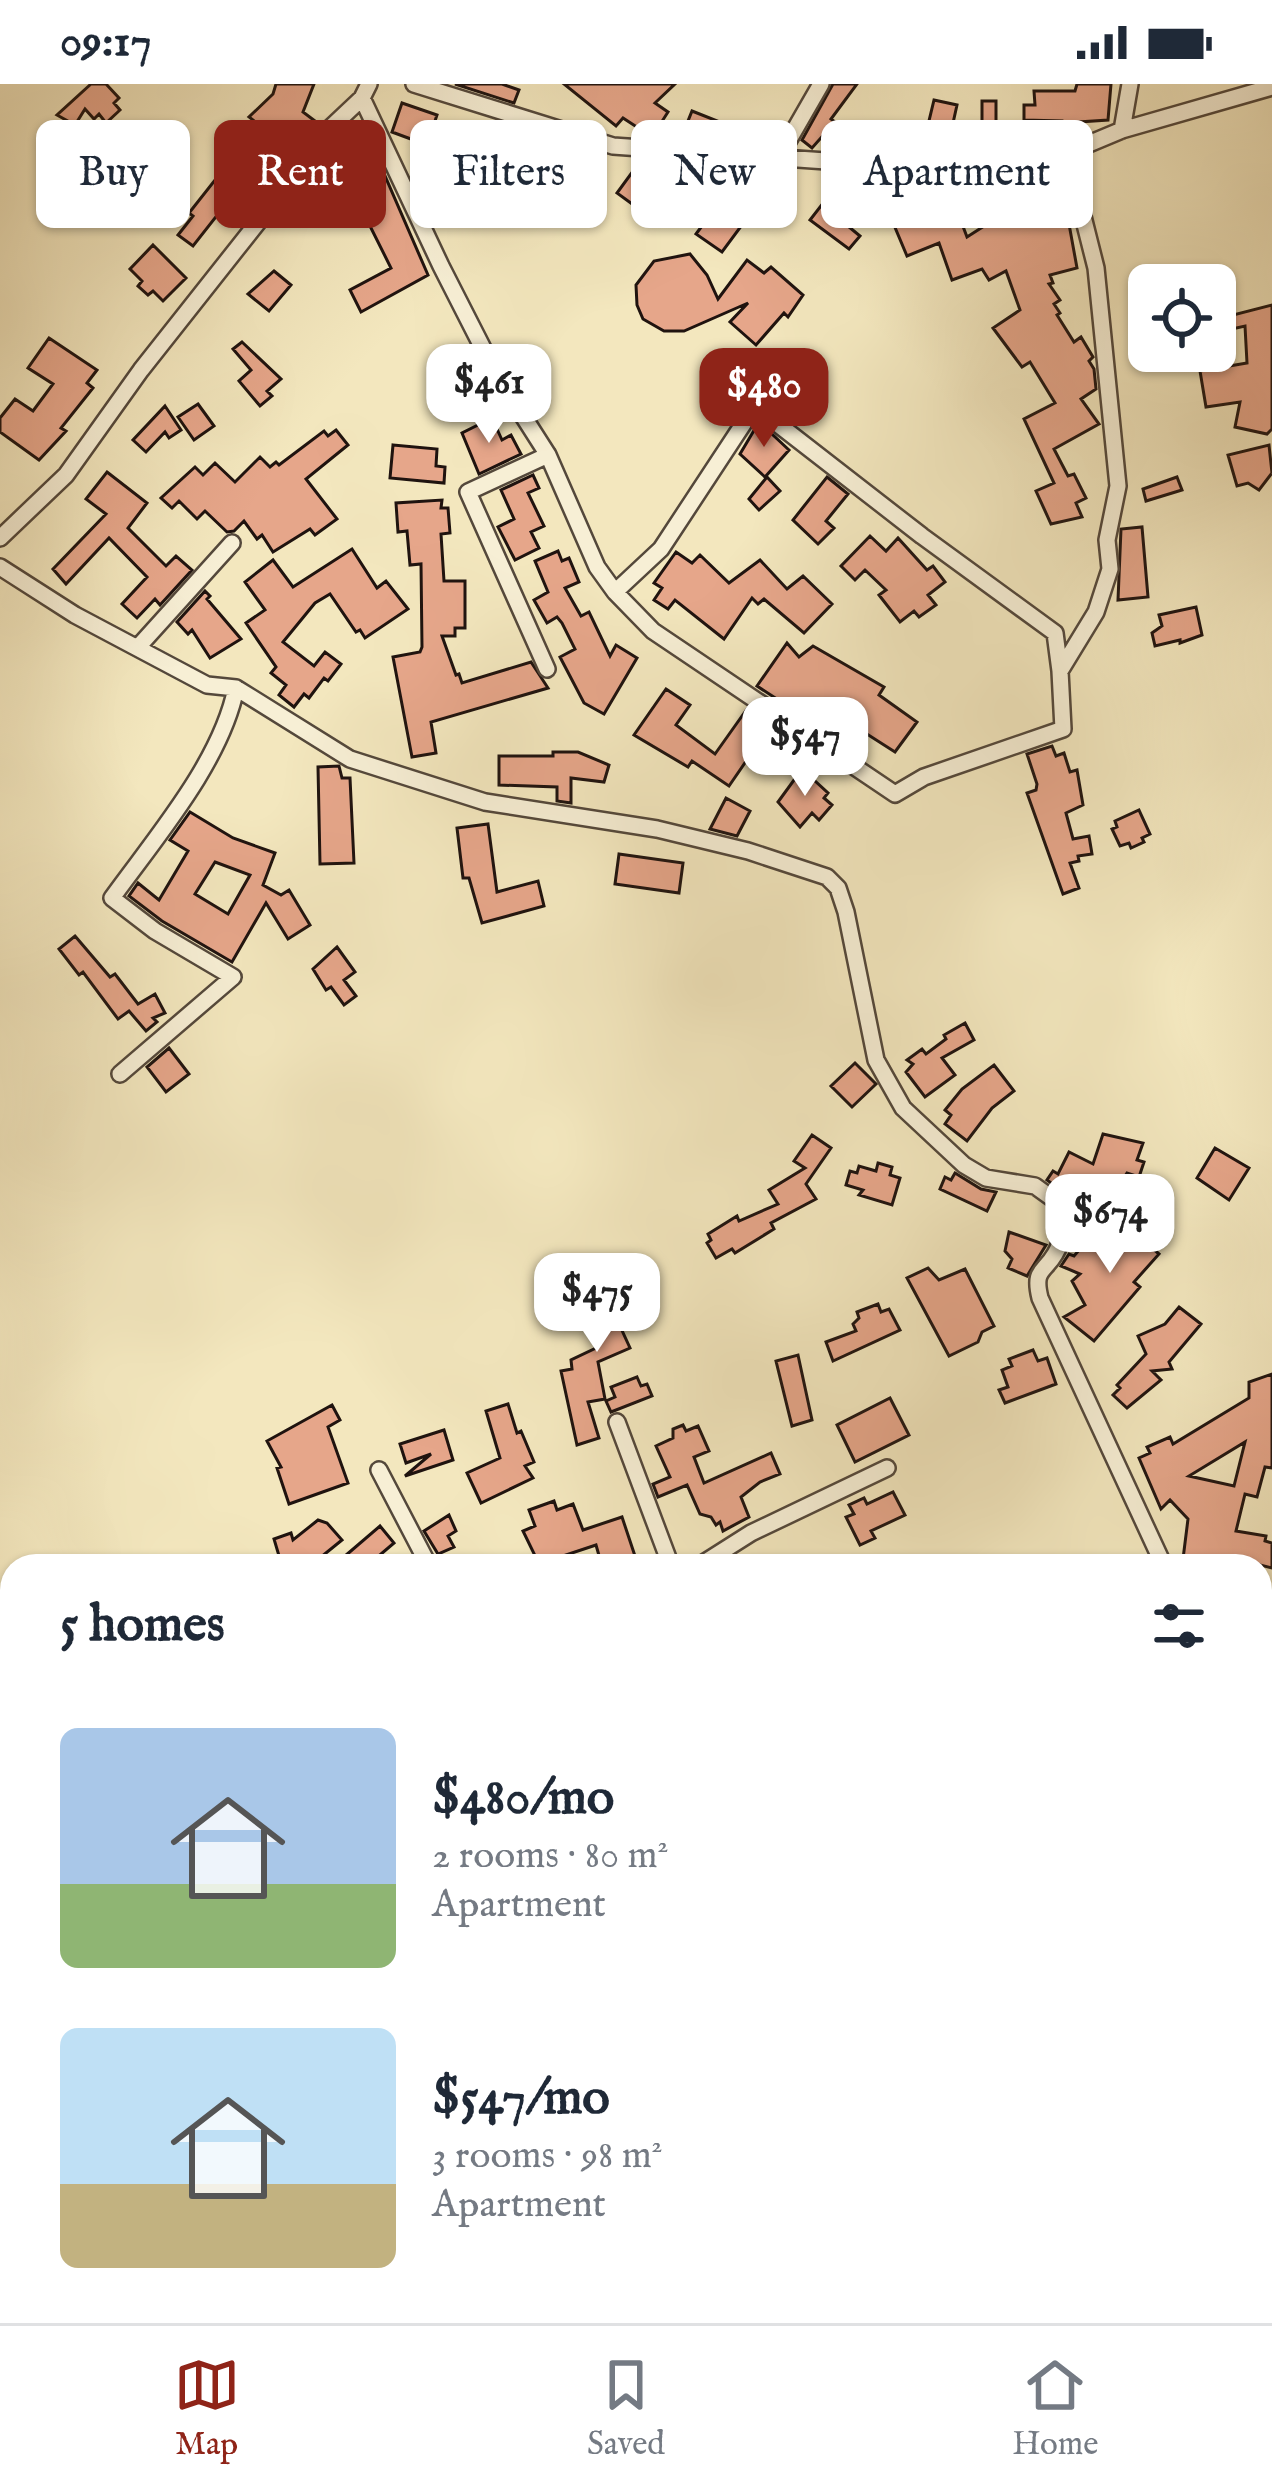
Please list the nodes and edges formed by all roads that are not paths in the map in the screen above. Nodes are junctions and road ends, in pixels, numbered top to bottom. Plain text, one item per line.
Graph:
1 (414, 84) edge
2 (821, 84) edge
3 (1130, 84) edge
4 (1272, 87) edge
5 (366, 91) edge
6 (797, 126) edge
7 (1123, 130) junction
8 (1093, 142) edge
9 (631, 147) edge
10 (1086, 228) edge
11 (548, 455) junction
12 (0, 538) edge
13 (232, 543) dead end
14 (0, 567) edge
15 (615, 592) junction
16 (139, 646) junction
17 (547, 669) dead end
18 (1060, 671) junction
19 (236, 688) junction
20 (120, 1074) dead end
21 (617, 1422) dead end
22 (887, 1468) dead end
23 (379, 1470) dead end
24 (423, 1554) edge
25 (666, 1554) edge
26 (718, 1554) edge
27 (1158, 1554) edge

1 - 9 street
2 - 6 street
3 - 7 street
4 - 7 street
5 - 11 street
5 - 12 street
7 - 8 street
10 - 18 street
11 - 15 street
11 - 17 street
13 - 16 street
14 - 16 street
15 - 18 street
15 - 18 street
16 - 19 street
19 - 20 street
19 - 27 street
21 - 25 street
22 - 26 street
23 - 24 street

